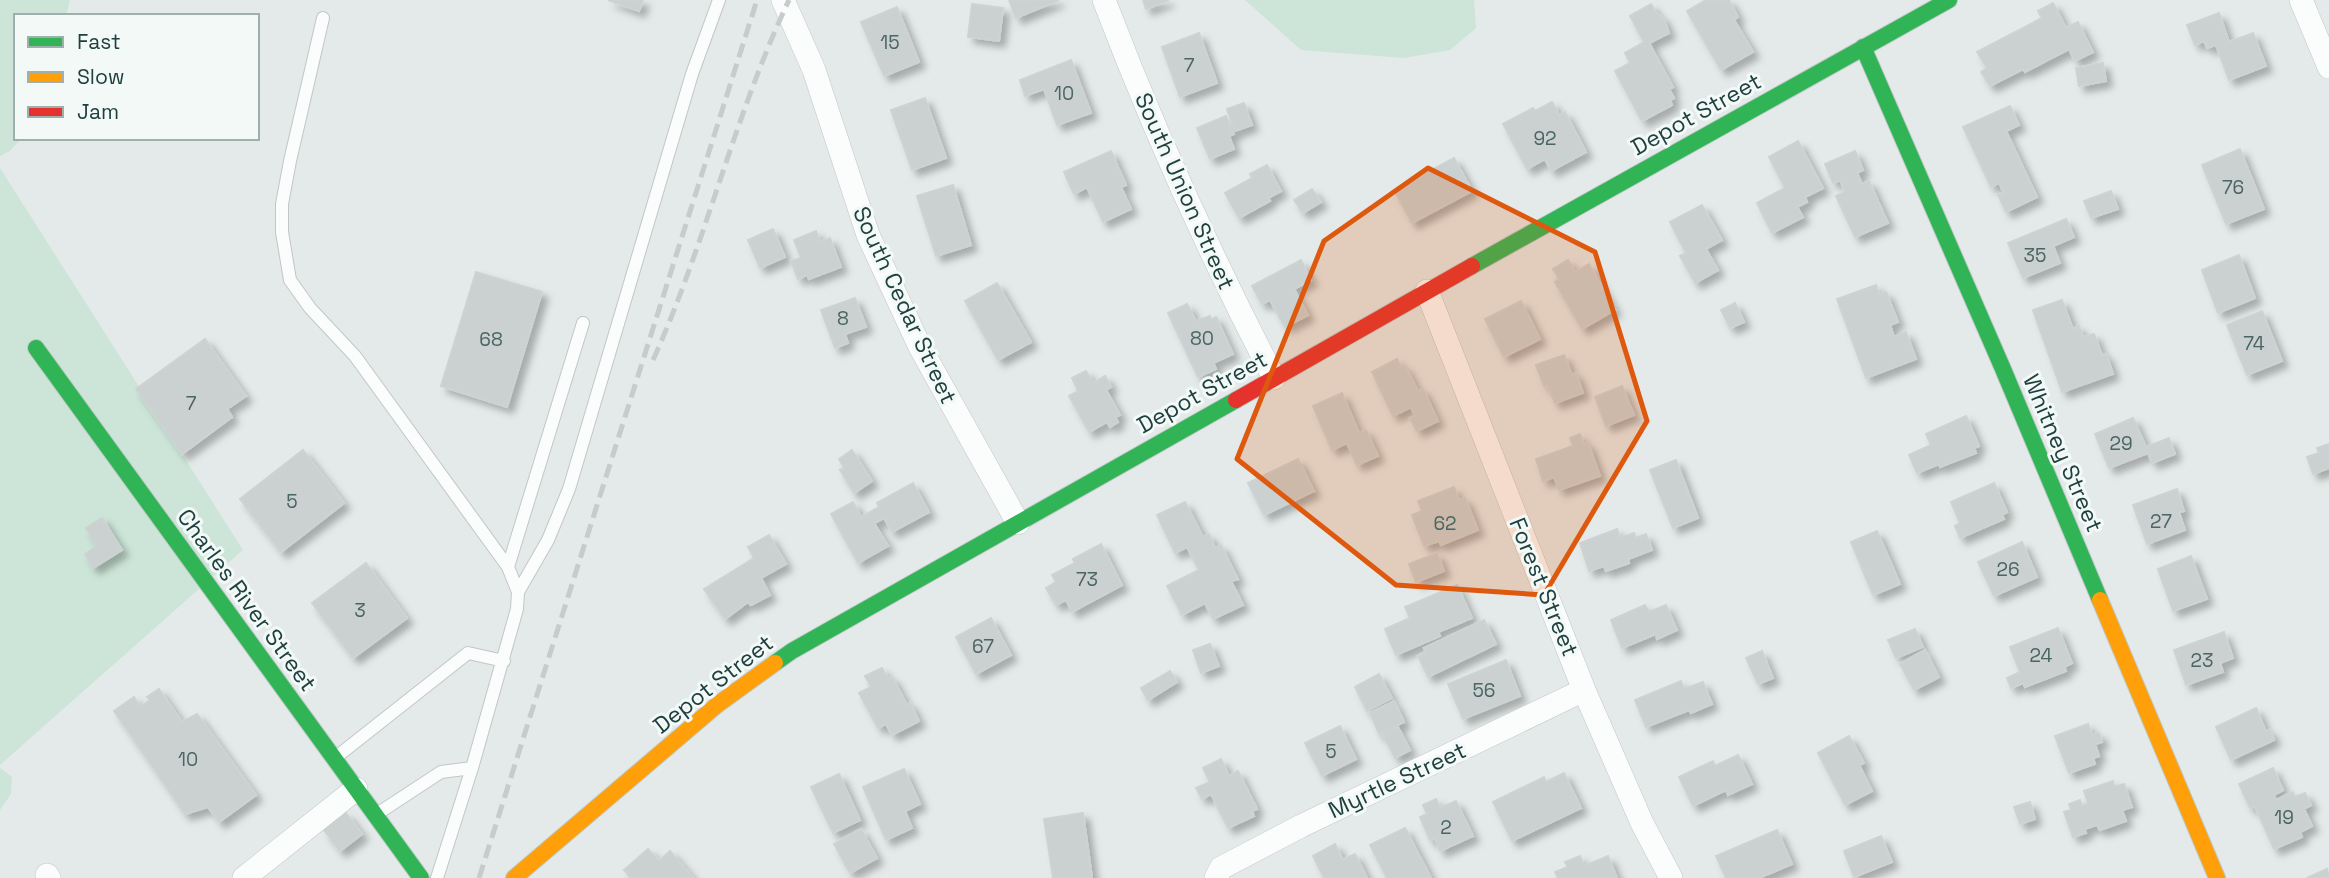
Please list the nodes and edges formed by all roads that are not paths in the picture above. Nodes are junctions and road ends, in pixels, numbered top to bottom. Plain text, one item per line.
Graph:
1 (719, 0) edge
2 (783, 0) edge
3 (1104, 0) edge
4 (1949, 0) edge
5 (2301, 0) edge
6 (323, 18) dead end
7 (1863, 47) junction
8 (2329, 67) edge
9 (1427, 291) junction
10 (583, 323) dead end
11 (36, 348) dead end
12 (1274, 377) junction
13 (1018, 523) junction
14 (508, 567) junction
15 (518, 592) junction
16 (504, 661) junction
17 (1584, 690) junction
18 (335, 759) junction
19 (472, 768) junction
20 (356, 789) junction
21 (376, 816) junction
22 (244, 878) edge
23 (421, 878) edge
24 (437, 878) edge
25 (514, 878) edge
26 (1216, 878) edge
27 (1671, 878) edge
28 (2217, 878) edge

1 - 15 lane
2 - 13 street, South Cedar Street
3 - 12 street, South Union Street
4 - 7 main road, Depot Street
5 - 8 street
6 - 14 lane
7 - 9 main road, Depot Street
7 - 28 main road, Whitney Street
9 - 12 main road, Depot Street
9 - 17 street, Forest Street
10 - 14 lane
11 - 18 main road, Charles River Street
12 - 13 main road, Depot Street
13 - 25 main road, Depot Street
14 - 15 lane
15 - 16 lane
16 - 18 lane
16 - 19 lane
17 - 26 street, Myrtle Street
17 - 27 street, Forest Street
18 - 20 main road, Charles River Street
19 - 21 lane
19 - 24 lane
20 - 21 main road, Charles River Street
20 - 22 street
21 - 23 main road, Charles River Street

